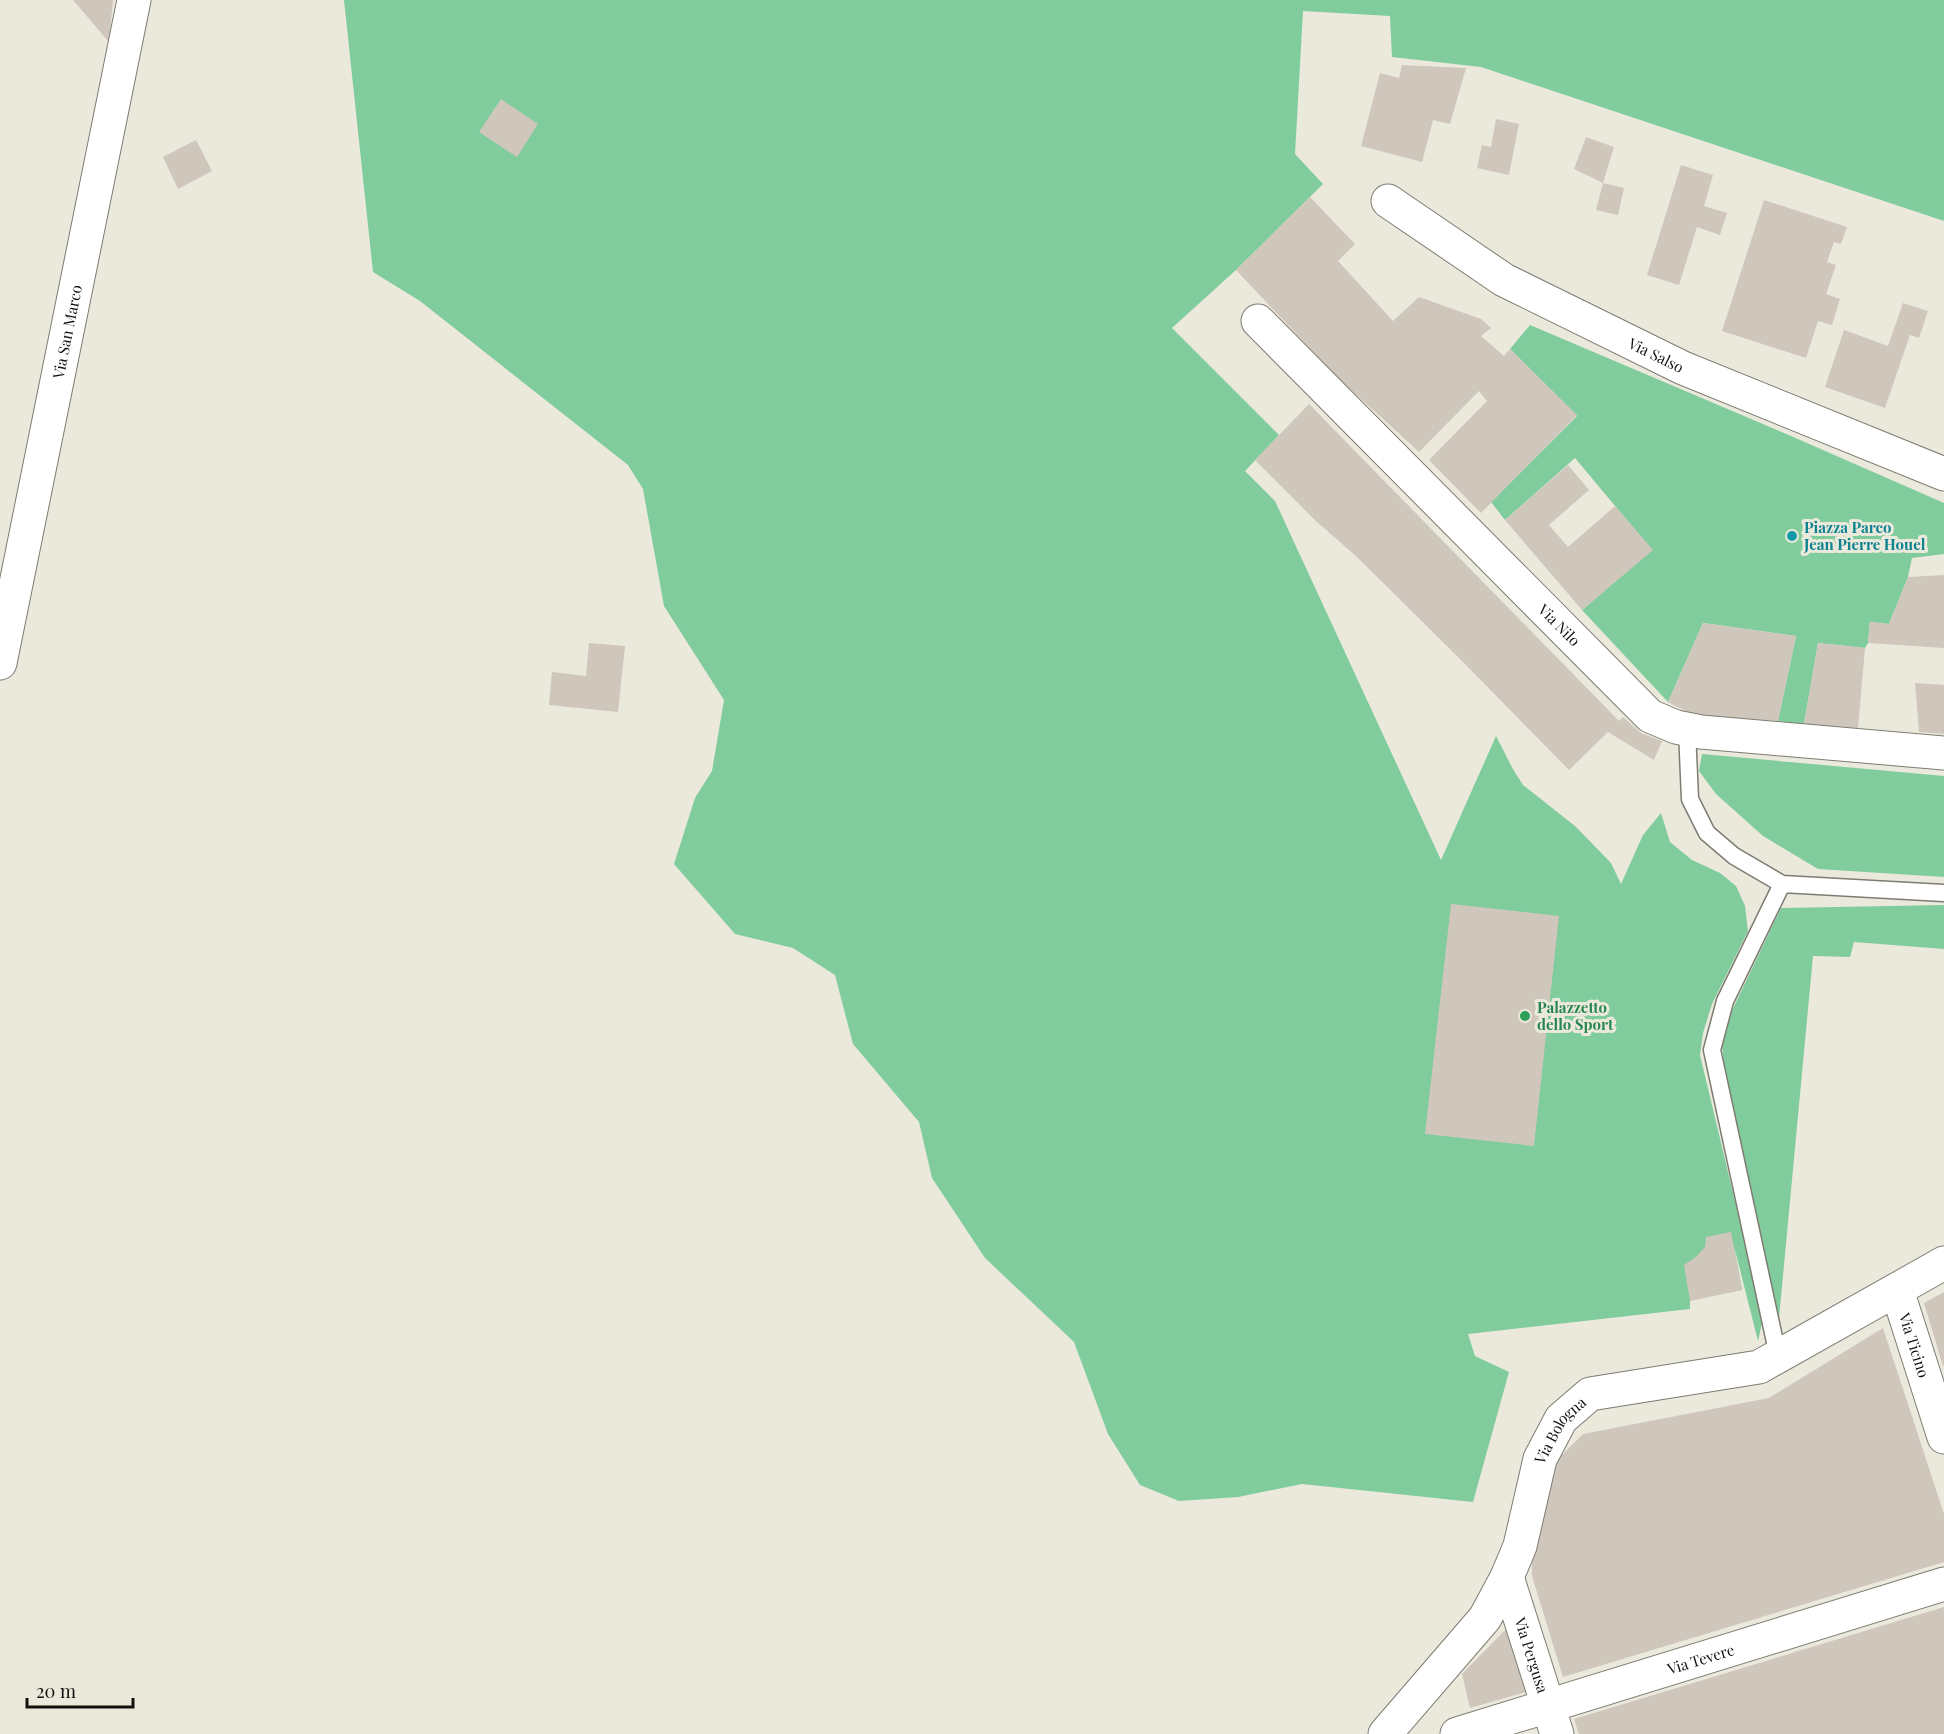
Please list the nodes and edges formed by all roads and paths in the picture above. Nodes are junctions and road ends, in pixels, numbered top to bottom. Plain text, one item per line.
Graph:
1 (134, 0) edge
2 (1388, 201) dead end
3 (1258, 321) dead end
4 (1944, 474) edge
5 (0, 663) edge
6 (1687, 730) junction
7 (1944, 753) edge
8 (1782, 884) junction
9 (1944, 893) edge
10 (1944, 1263) edge
11 (1897, 1290) junction
12 (1778, 1356) junction
13 (1944, 1437) edge
14 (1507, 1577) junction
15 (1944, 1584) edge
16 (1553, 1720) edge
17 (1385, 1734) edge
18 (1457, 1734) edge

1 - 5 street, Via San Marco
2 - 4 street, Via Salso
3 - 6 street, Via Nilo
6 - 7 street, Via Nilo
6 - 8 lane
8 - 9 lane
8 - 12 lane
10 - 11 street, Via Bologna
11 - 12 street, Via Bologna
11 - 13 street, Via Ticino
12 - 14 street, Via Bologna
14 - 16 street, Via Pergusa
14 - 17 street, Via Bologna
15 - 16 street, Via Tevere
16 - 18 street, Via Tevere

